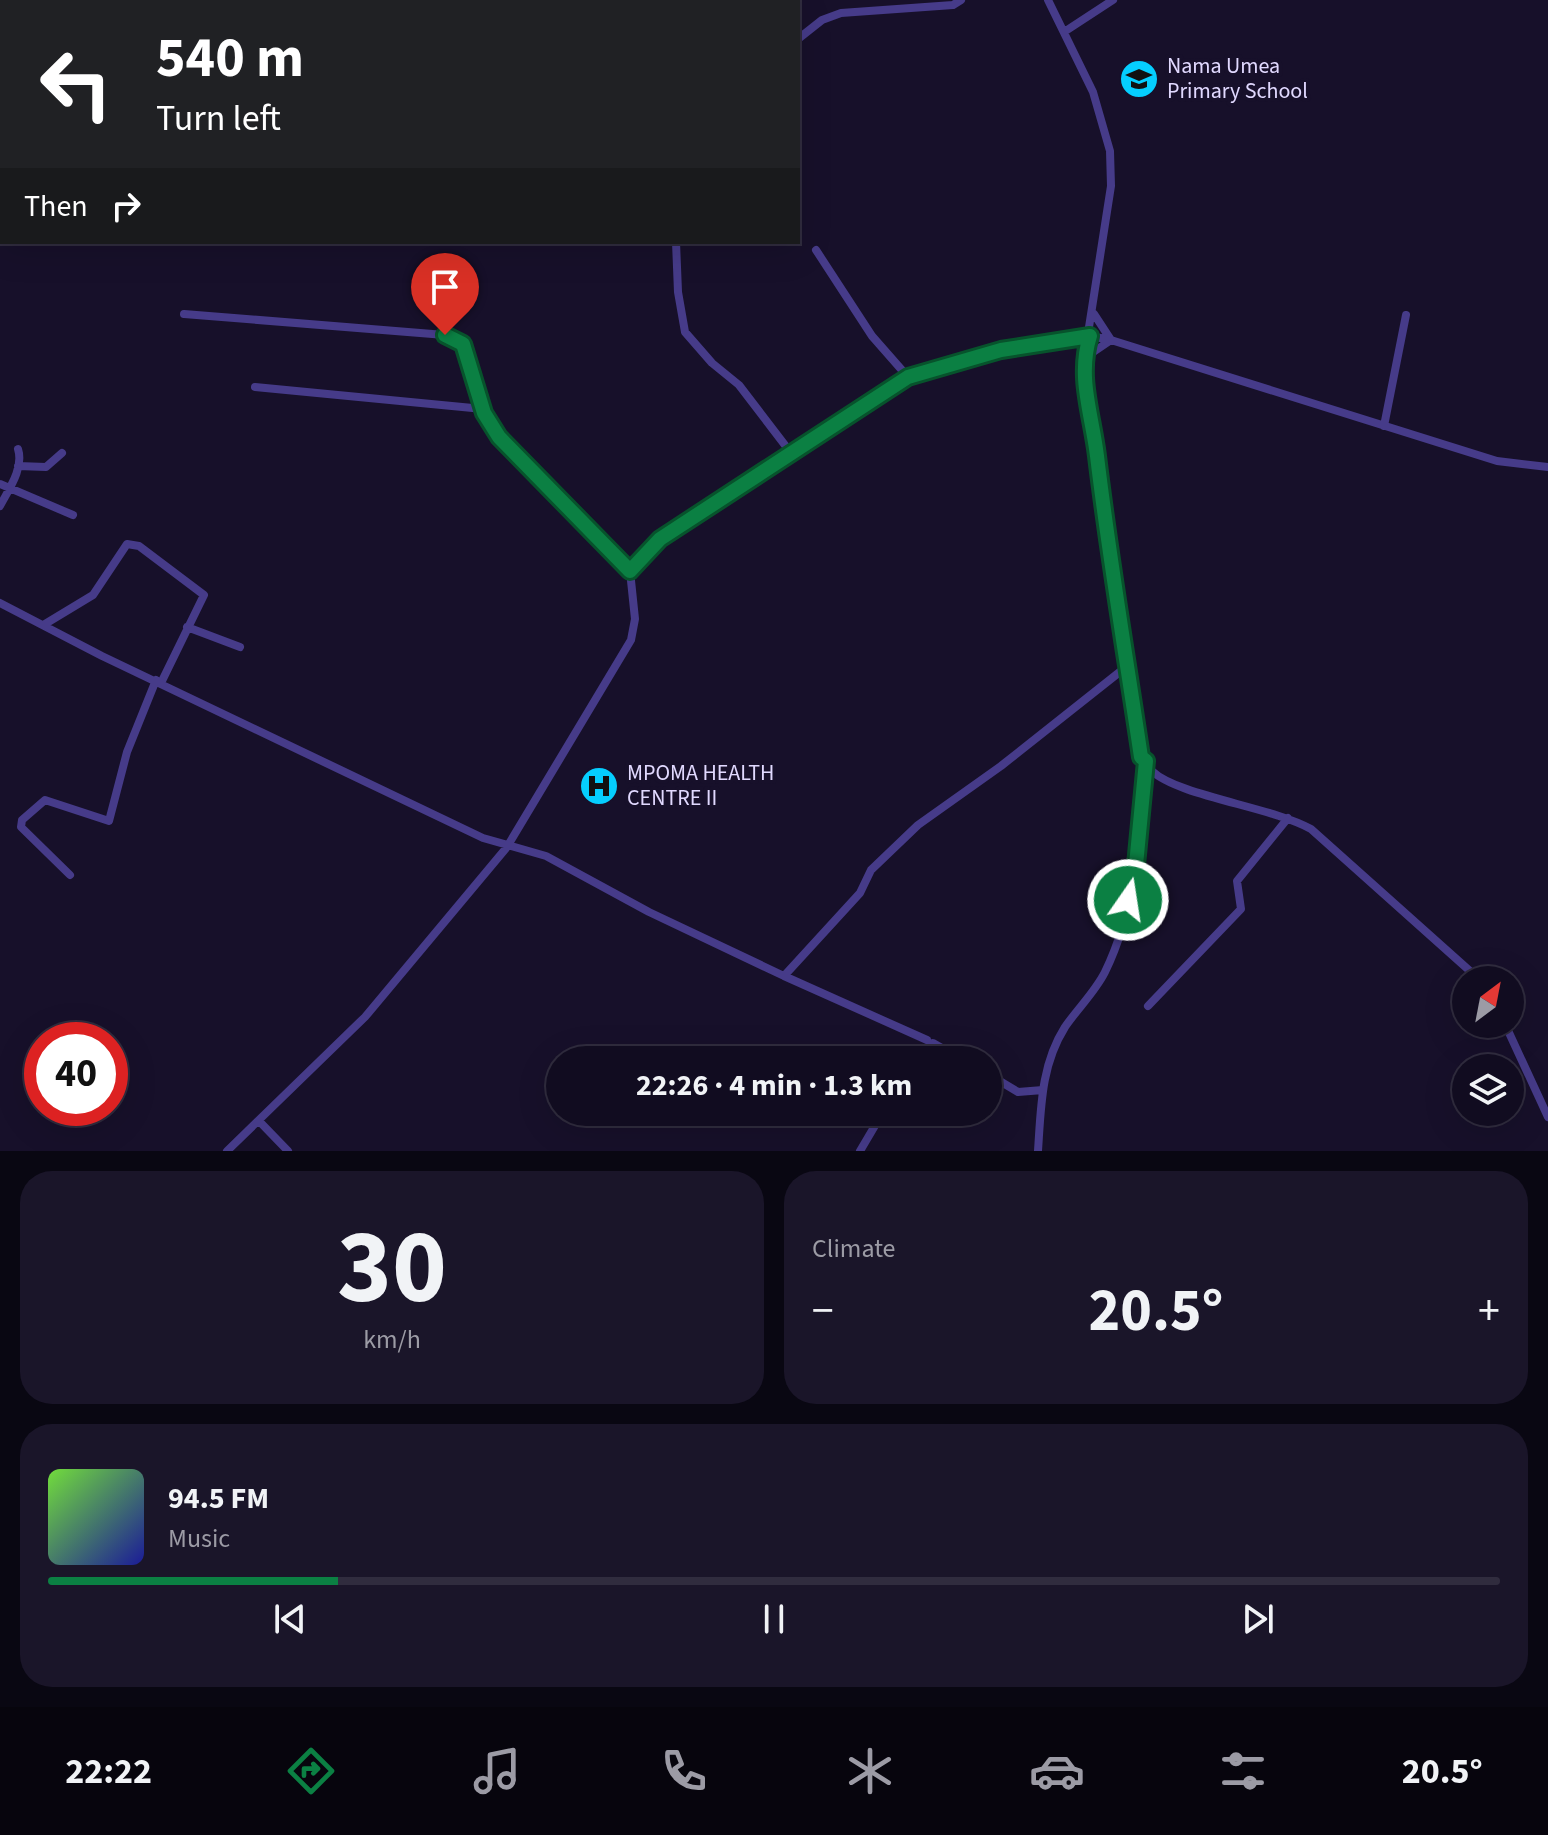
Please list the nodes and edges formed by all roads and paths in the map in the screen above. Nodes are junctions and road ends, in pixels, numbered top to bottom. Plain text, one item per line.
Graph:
1 (961, 0) edge
2 (1048, 0) edge
3 (1113, 0) edge
4 (1064, 32) junction
5 (800, 37) edge
6 (676, 244) edge
7 (816, 250) dead end
8 (184, 314) dead end
9 (1094, 314) junction
10 (1406, 315) dead end
11 (1090, 336) junction
12 (1111, 340) junction
13 (1083, 360) junction
14 (908, 377) junction
15 (255, 387) dead end
16 (483, 409) junction
17 (1384, 426) junction
18 (18, 449) dead end
19 (62, 453) dead end
20 (791, 453) junction
21 (18, 466) junction
22 (1548, 467) edge
23 (0, 484) edge
24 (9, 488) junction
25 (0, 506) edge
26 (73, 515) dead end
27 (630, 571) junction
28 (0, 603) edge
29 (45, 624) junction
30 (187, 627) junction
31 (240, 647) dead end
32 (1126, 667) junction
33 (159, 682) junction
34 (1146, 761) junction
35 (1288, 818) junction
36 (507, 847) junction
37 (70, 875) dead end
38 (1465, 966) edge
39 (784, 976) junction
40 (1148, 1006) dead end
41 (1511, 1038) edge
42 (927, 1040) dead end
43 (1002, 1082) edge
44 (1043, 1090) junction
45 (1548, 1117) edge
46 (259, 1121) junction
47 (875, 1126) edge
48 (227, 1151) edge
49 (288, 1151) edge
50 (860, 1151) edge
51 (1038, 1151) edge

1 - 5 street
2 - 4 street
3 - 4 street
4 - 9 street
6 - 20 street
7 - 14 street
8 - 16 street
9 - 11 street
9 - 12 street
10 - 17 street
11 - 12 street
11 - 13 street
11 - 14 street
12 - 13 street
12 - 17 street
13 - 32 street
14 - 20 street
15 - 16 street
16 - 27 street
17 - 22 street
18 - 21 street
19 - 21 street
20 - 27 street
21 - 24 street
23 - 24 street
24 - 25 street
24 - 26 street
27 - 36 street
28 - 29 street
29 - 30 street
29 - 33 street
30 - 31 street
30 - 33 street
32 - 34 street
32 - 39 street
33 - 36 street
33 - 37 street
34 - 35 street
34 - 44 street
35 - 38 street
35 - 40 street
36 - 39 street
36 - 46 street
39 - 42 street
41 - 45 street
43 - 44 street
44 - 51 street
46 - 48 street
46 - 49 street
47 - 50 street

